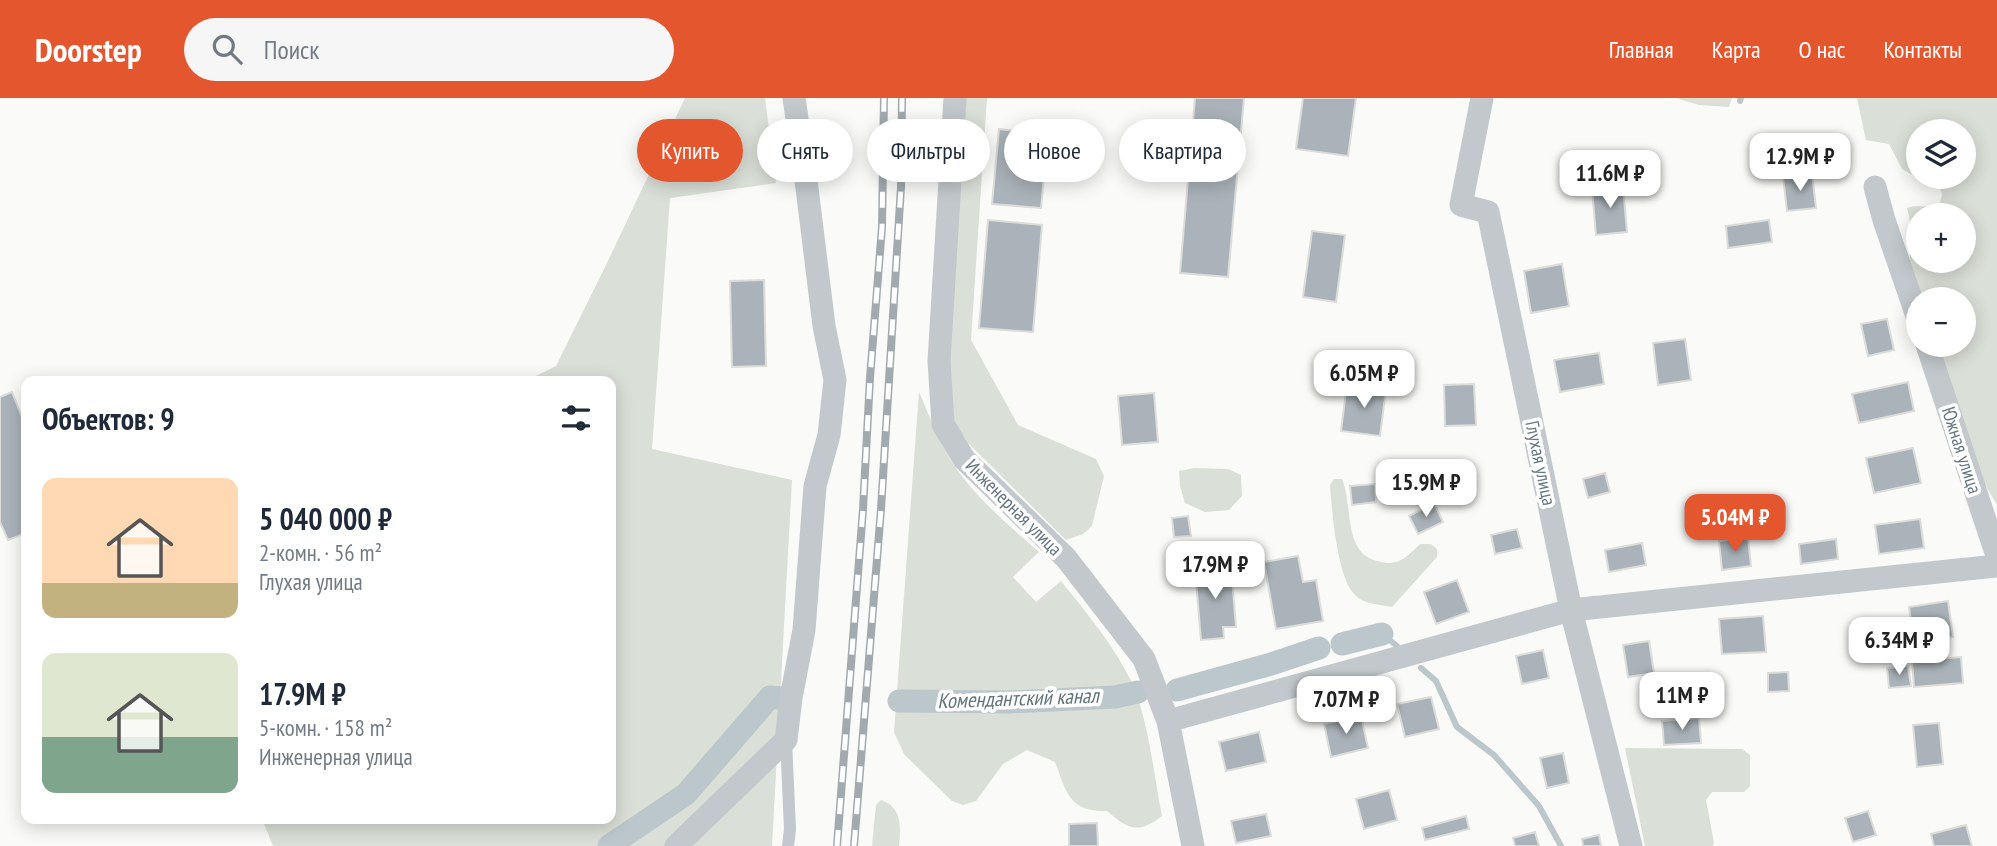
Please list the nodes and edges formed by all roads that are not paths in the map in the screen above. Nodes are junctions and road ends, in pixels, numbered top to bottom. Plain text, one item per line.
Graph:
1 (794, 98) edge
2 (955, 98) edge
3 (1482, 98) edge
4 (1875, 187) dead end
5 (1907, 287) edge
6 (1931, 357) edge
7 (1997, 556) edge
8 (1997, 566) edge
9 (1571, 610) junction
10 (1168, 720) junction
11 (786, 740) junction
12 (676, 846) edge
13 (788, 846) edge
14 (1192, 846) edge
15 (1631, 846) edge

1 - 11 street
2 - 10 street, Инженерная улица
3 - 9 street, Глухая улица
4 - 5 street
6 - 7 street, Южная улица
8 - 9 street
9 - 10 street
9 - 15 street, Глухая улица
10 - 14 street, Инженерная улица
11 - 12 street
11 - 13 lane

